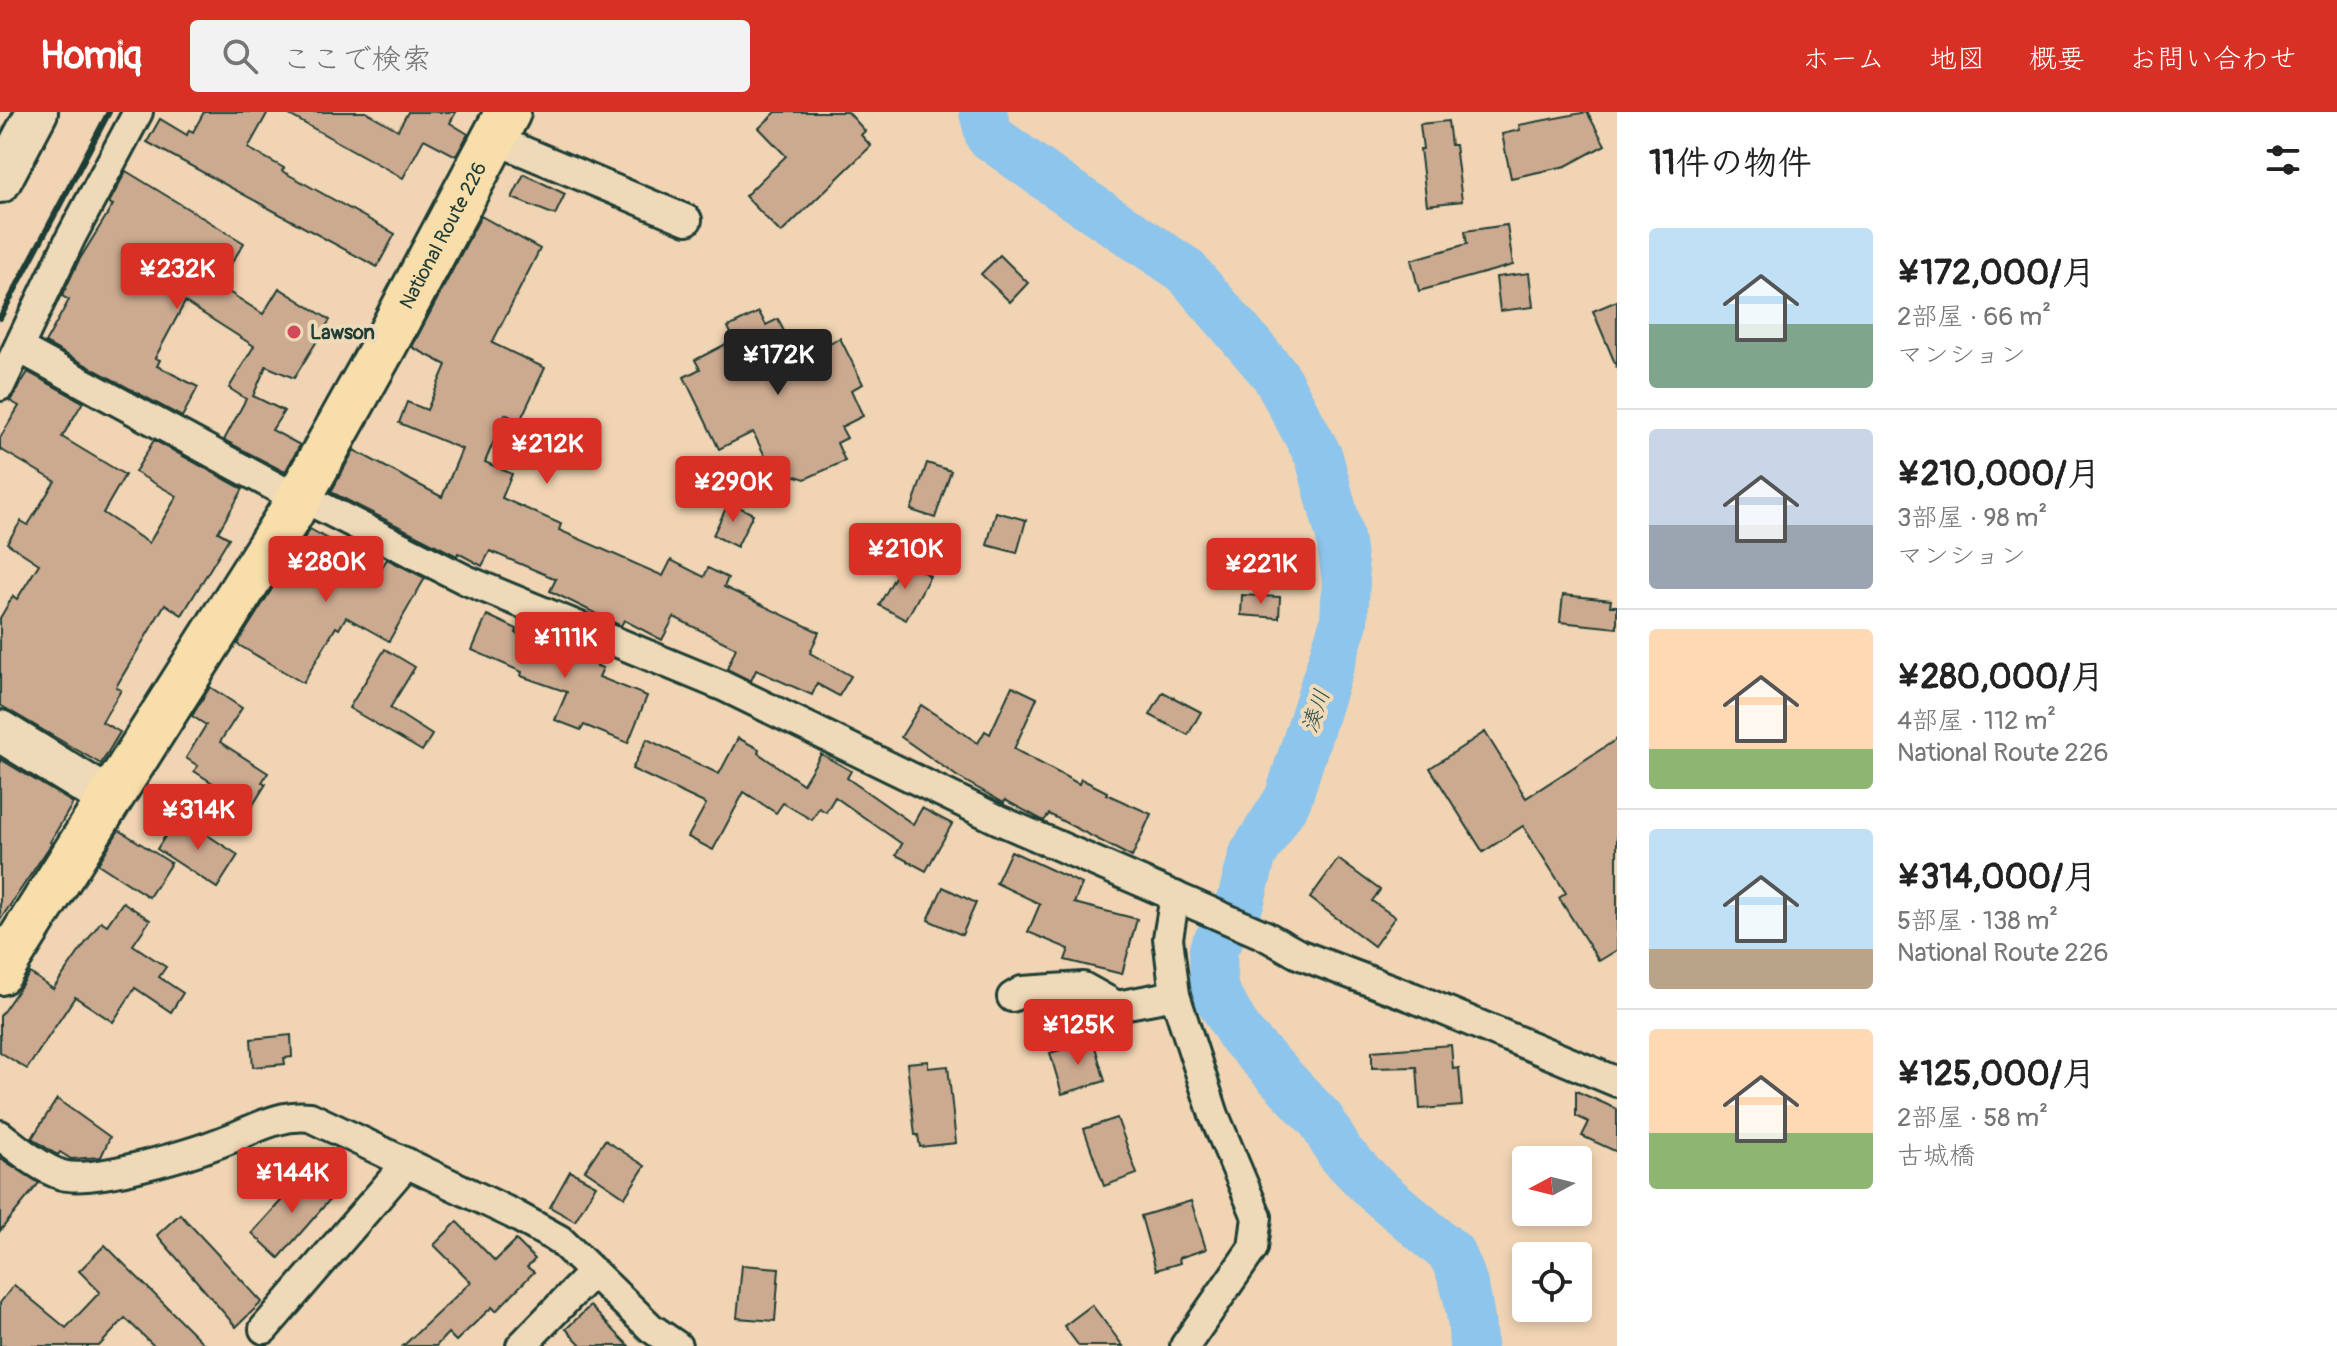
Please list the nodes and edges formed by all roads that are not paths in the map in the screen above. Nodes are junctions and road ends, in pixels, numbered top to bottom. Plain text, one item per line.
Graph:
1 (37, 112) edge
2 (138, 112) edge
3 (501, 125) edge
4 (0, 182) edge
5 (687, 220) dead end
6 (19, 348) junction
7 (0, 386) edge
8 (299, 498) junction
9 (0, 731) edge
10 (110, 799) junction
11 (1184, 901) junction
12 (0, 972) edge
13 (1175, 995) junction
14 (1012, 997) dead end
15 (1617, 1082) edge
16 (0, 1135) edge
17 (407, 1163) junction
18 (593, 1272) junction
19 (264, 1329) dead end
20 (521, 1346) edge
21 (677, 1346) edge
22 (1185, 1346) edge

1 - 4 main road
2 - 6 street
3 - 5 street
3 - 8 highway, National Route 226
6 - 7 street
6 - 8 street
8 - 10 highway, National Route 226
8 - 11 street
9 - 10 main road
10 - 12 highway, National Route 226
11 - 13 street
11 - 15 street
13 - 14 street
13 - 22 street
16 - 17 street
17 - 18 street
17 - 19 street
18 - 20 street
18 - 21 street

